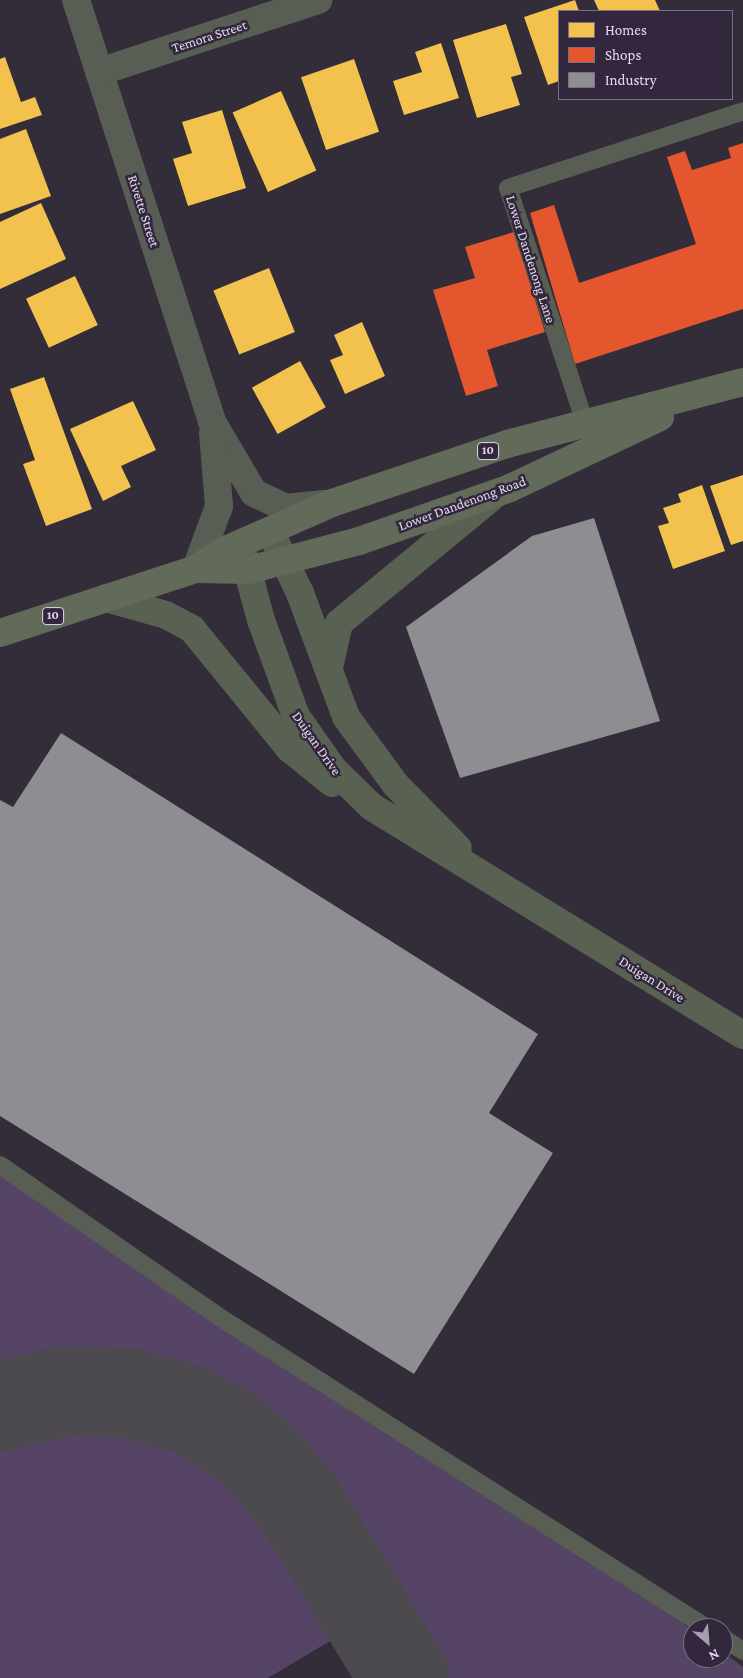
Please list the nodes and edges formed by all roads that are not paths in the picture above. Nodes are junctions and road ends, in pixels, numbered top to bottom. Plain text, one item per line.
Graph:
1 (76, 0) edge
2 (318, 0) edge
3 (100, 72) junction
4 (743, 111) edge
5 (743, 382) edge
6 (714, 392) junction
7 (212, 422) junction
8 (585, 423) junction
9 (498, 492) junction
10 (332, 503) junction
11 (270, 531) junction
12 (240, 543) junction
13 (283, 561) junction
14 (196, 569) junction
15 (248, 570) junction
16 (106, 598) junction
17 (0, 633) edge
18 (329, 672) junction
19 (372, 808) junction
20 (485, 876) junction
21 (743, 1035) edge
22 (0, 1166) edge
23 (692, 1618) edge

1 - 3 street, Rivette Street
2 - 3 street, Temora Street
3 - 7 street, Rivette Street
4 - 8 lane, Lower Dandenong Lane
5 - 6 highway, Lower Dandenong Road / 10
6 - 8 highway, Lower Dandenong Road / 10
6 - 9 highway, Lower Dandenong Road / 10
7 - 10 street, Rivette Street
7 - 14 street, Rivette Street
8 - 10 highway, Lower Dandenong Road / 10
9 - 13 highway, Lower Dandenong Road / 10
9 - 18 main road
10 - 11 highway, Lower Dandenong Road / 10
11 - 12 highway, Lower Dandenong Road / 10
11 - 13 main road, Duigan Drive
12 - 14 highway, Lower Dandenong Road / 10
12 - 15 main road, Duigan Drive
13 - 15 highway, Lower Dandenong Road / 10
13 - 18 main road, Duigan Drive
14 - 15 highway, Lower Dandenong Road / 10
14 - 16 highway, Lower Dandenong Road / 10
15 - 19 main road, Duigan Drive
16 - 17 highway, Lower Dandenong Road / 10
16 - 19 main road
18 - 20 main road, Duigan Drive
19 - 20 main road, Duigan Drive
20 - 21 main road, Duigan Drive
22 - 23 lane

